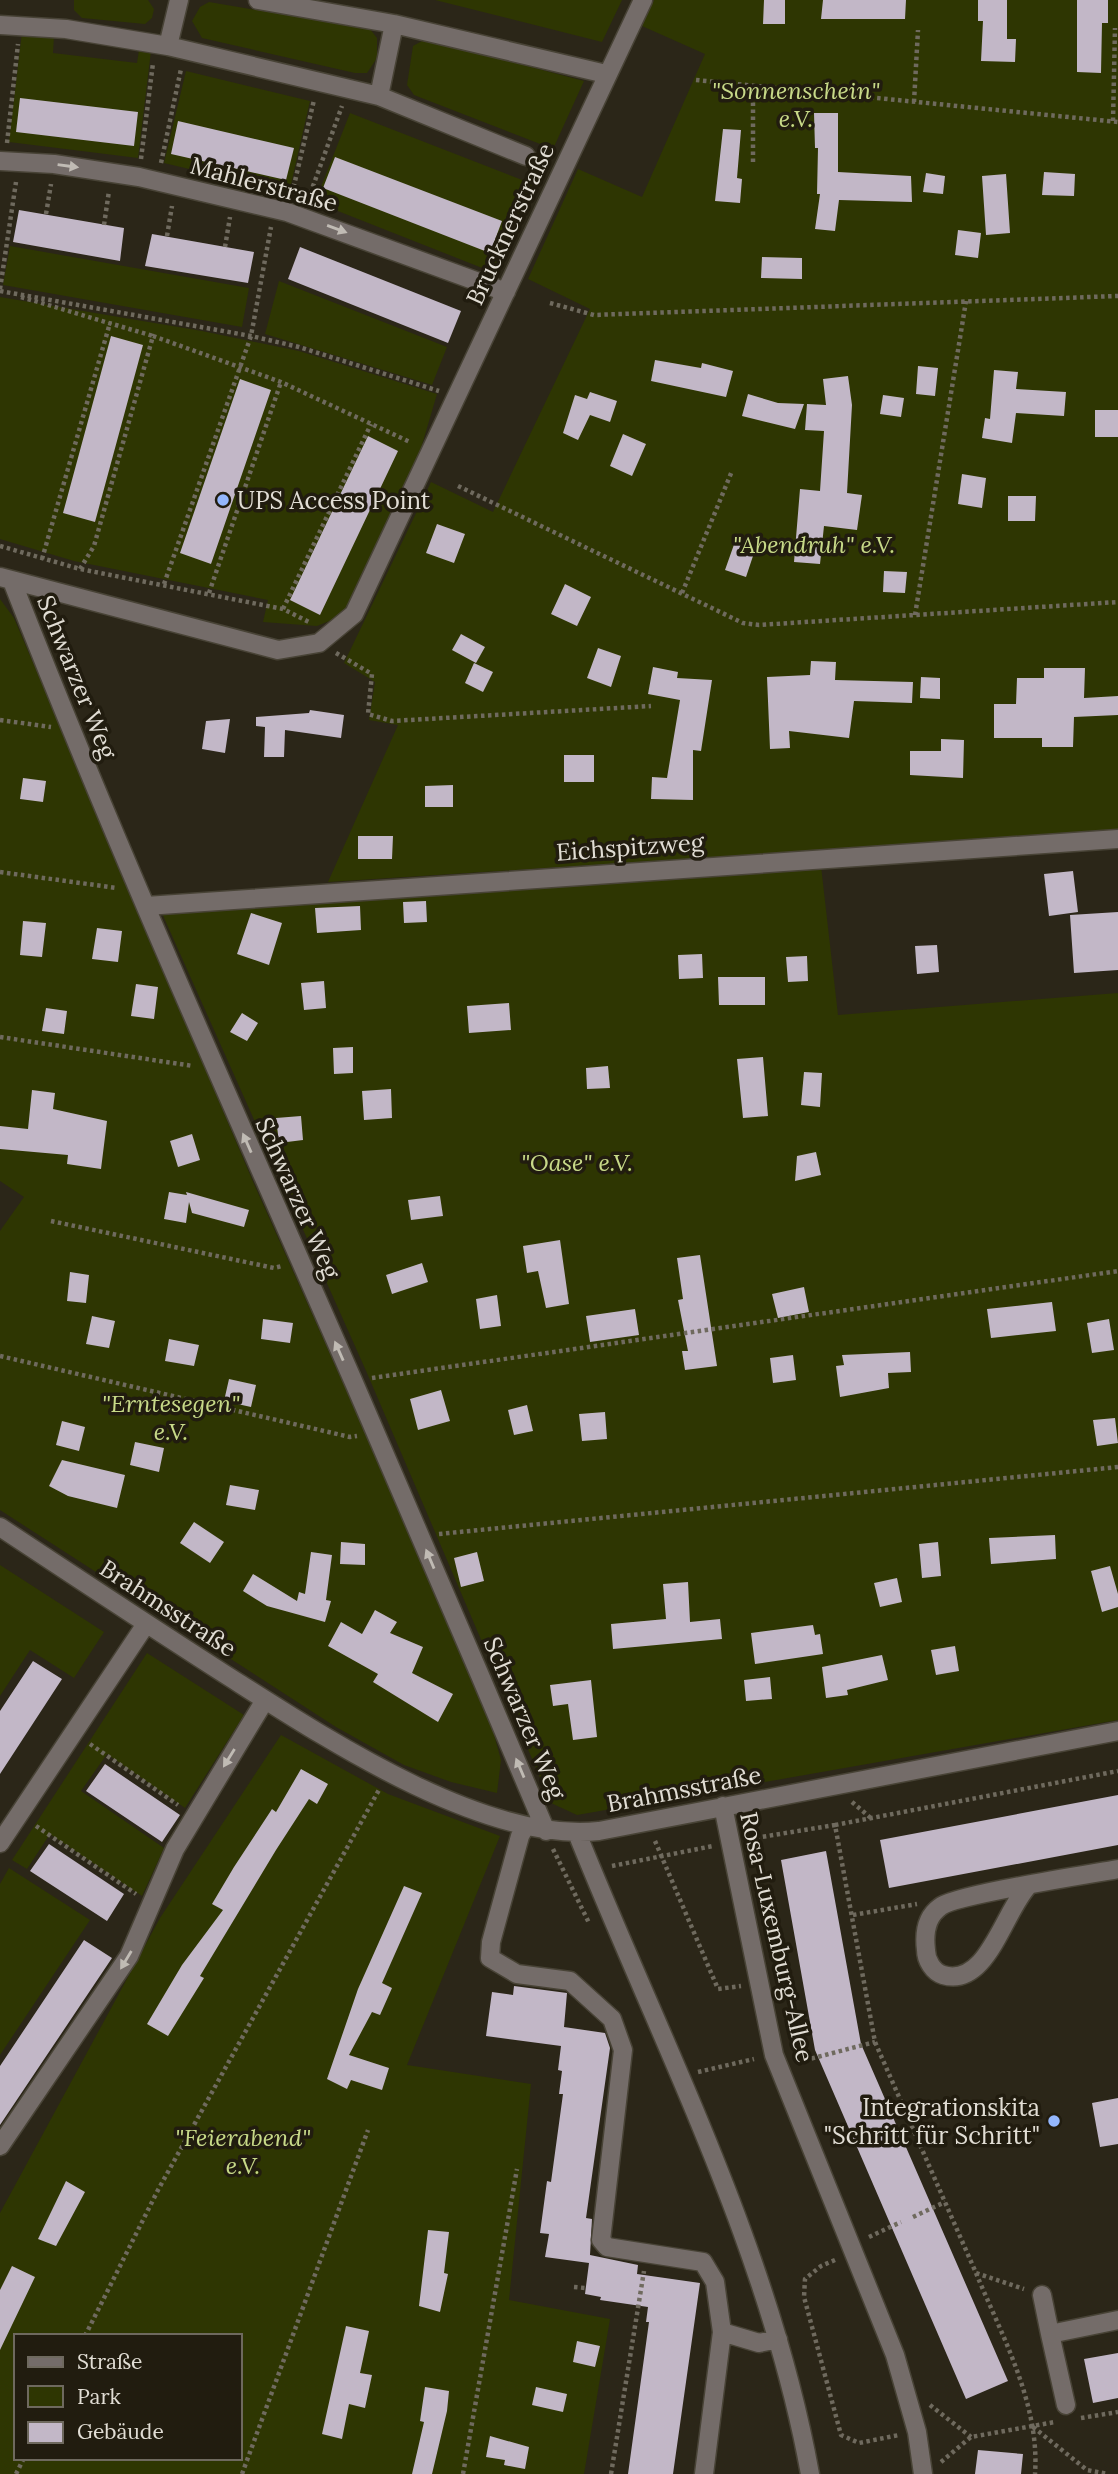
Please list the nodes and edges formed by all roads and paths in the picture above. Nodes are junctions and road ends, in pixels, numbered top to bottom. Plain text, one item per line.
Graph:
1 (179, 0) edge
2 (258, 0) edge
3 (643, 0) edge
4 (394, 24) junction
5 (0, 25) edge
6 (20, 26) junction
7 (1115, 28) dead end
8 (918, 30) dead end
9 (170, 47) junction
10 (606, 74) junction
11 (696, 80) dead end
12 (318, 81) junction
13 (753, 86) junction
14 (348, 88) junction
15 (379, 96) junction
16 (914, 102) junction
17 (1116, 122) edge
18 (0, 148) edge
19 (527, 156) dead end
20 (0, 161) edge
21 (20, 161) junction
22 (753, 162) dead end
23 (54, 164) junction
24 (113, 172) junction
25 (148, 179) junction
26 (175, 185) junction
27 (233, 199) junction
28 (47, 214) dead end
29 (295, 215) junction
30 (272, 222) dead end
31 (104, 225) dead end
32 (167, 236) dead end
33 (225, 247) dead end
34 (0, 289) edge
35 (506, 292) junction
36 (1118, 296) edge
37 (966, 301) junction
38 (550, 303) dead end
39 (110, 323) junction
40 (153, 336) junction
41 (251, 336) junction
42 (240, 367) junction
43 (281, 382) junction
44 (441, 392) dead end
45 (371, 424) junction
46 (410, 442) dead end
47 (732, 471) dead end
48 (458, 486) dead end
49 (0, 546) edge
50 (41, 559) junction
51 (80, 569) junction
52 (6, 579) edge
53 (164, 584) junction
54 (209, 593) junction
55 (682, 593) junction
56 (1118, 602) edge
57 (283, 608) junction
58 (915, 615) junction
59 (318, 634) junction
60 (651, 706) dead end
61 (0, 720) edge
62 (67, 721) junction
63 (1118, 839) edge
64 (0, 872) edge
65 (136, 883) junction
66 (146, 906) junction
67 (0, 1037) edge
68 (201, 1067) dead end
69 (51, 1221) dead end
70 (274, 1268) dead end
71 (1118, 1271) edge
72 (0, 1356) edge
73 (370, 1378) dead end
74 (350, 1437) dead end
75 (1118, 1467) edge
76 (0, 1527) edge
77 (437, 1534) dead end
78 (146, 1624) junction
79 (265, 1700) junction
80 (1118, 1731) edge
81 (73, 1733) junction
82 (384, 1770) junction
83 (1118, 1770) edge
84 (723, 1806) junction
85 (19, 1815) junction
86 (193, 1815) junction
87 (647, 1821) junction
88 (835, 1825) junction
89 (525, 1827) junction
90 (546, 1831) junction
91 (577, 1833) junction
92 (0, 1843) edge
93 (730, 1843) junction
94 (661, 1857) junction
95 (1118, 1869) edge
96 (592, 1870) junction
97 (1028, 1886) junction
98 (151, 1904) junction
99 (942, 1904) junction
100 (853, 1915) junction
101 (593, 1932) dead end
102 (718, 1989) dead end
103 (368, 2130) dead end
104 (0, 2146) edge
105 (517, 2169) dead end
106 (945, 2202) junction
107 (913, 2217) dead end
108 (901, 2222) dead end
109 (855, 2253) junction
110 (646, 2254) junction
111 (976, 2273) junction
112 (574, 2287) dead end
113 (586, 2288) dead end
114 (1042, 2295) joint
115 (1118, 2320) edge
116 (722, 2332) junction
117 (86, 2334) edge
118 (1050, 2334) junction
119 (778, 2339) junction
120 (925, 2401) dead end
121 (1068, 2412) junction
122 (1118, 2412) edge
123 (1033, 2427) junction
124 (917, 2432) junction
125 (971, 2437) junction
126 (940, 2462) dead end
127 (242, 2474) edge
128 (463, 2474) edge
129 (611, 2474) edge
130 (704, 2474) edge
131 (810, 2474) edge
132 (923, 2474) edge
133 (1035, 2474) edge
134 (1108, 2474) edge

1 - 9 street
2 - 4 street
3 - 10 street, Brucknerstraße
4 - 10 street
4 - 15 street
5 - 6 street
6 - 9 street
6 - 18 path
7 - 17 path
8 - 16 path
9 - 12 street
9 - 25 path
9 - 25 path
10 - 35 street, Brucknerstraße
11 - 13 path
12 - 14 street
12 - 29 path
13 - 16 path
13 - 22 path
14 - 15 street
14 - 29 path
15 - 19 street
16 - 17 path
20 - 21 street, Mahlerstraße
21 - 23 street, Mahlerstraße
21 - 34 path
23 -> 24 street, Mahlerstraße
23 - 28 path
24 - 25 street, Mahlerstraße
24 - 31 path
25 - 26 street, Mahlerstraße
26 - 27 street, Mahlerstraße
26 - 32 path
27 - 29 street, Mahlerstraße
27 - 33 path
29 -> 35 street, Mahlerstraße
30 - 41 path
35 - 59 street, Brucknerstraße
36 - 37 path
37 - 38 path
37 - 58 path
39 - 40 path
39 - 41 path
39 - 50 path
40 - 42 path
40 - 51 path
41 - 42 path
41 - 44 path
42 - 43 path
42 - 53 path
43 - 45 path
43 - 54 path
45 - 46 path
45 - 57 path
47 - 55 path
48 - 55 path
49 - 50 path
50 - 51 path
51 - 53 path
52 - 59 street
52 - 62 street, Schwarzer Weg
53 - 54 path
54 - 57 path
55 - 58 path
56 - 58 path
57 - 59 path
59 - 60 path
61 - 62 path
62 - 65 street, Schwarzer Weg
63 - 66 street, Eichspitzweg
64 - 65 path
65 - 66 street, Schwarzer Weg
90 -> 66 street, Schwarzer Weg
67 - 68 path
69 - 70 path
71 - 73 path
72 - 74 path
75 - 77 path
76 - 78 street, Brahmsstraße
78 - 79 street, Brahmsstraße
78 - 81 street
79 - 82 street, Brahmsstraße
79 -> 86 street
80 - 84 street, Brahmsstraße
81 - 85 street
81 - 86 path
82 - 89 street, Brahmsstraße
82 - 117 path
83 - 88 path
84 - 87 street, Brahmsstraße
84 - 93 street, Rosa-Luxemburg-Allee
85 - 92 street
85 - 98 path
86 - 98 street
87 - 91 street, Brahmsstraße
87 - 94 path
88 - 93 path
88 - 100 path
89 - 90 street, Brahmsstraße
89 - 110 street
90 - 91 street, Brahmsstraße
91 - 96 street
93 - 94 path
93 - 109 street, Rosa-Luxemburg-Allee
94 - 96 path
94 - 102 path
95 - 97 street
96 - 101 path
96 - 119 street
97 - 99 street
97 - 99 street
98 -> 104 street
99 - 100 path
100 - 106 path
103 - 127 path
105 - 128 path
106 - 107 path
106 - 111 path
108 - 109 path
109 - 124 street, Rosa-Luxemburg-Allee
109 - 124 path
110 - 116 street
110 - 129 path
111 - 114 path
111 - 123 path
112 - 113 path
114 - 118 street
115 - 118 street
116 - 119 street
116 - 130 street
118 - 121 street
119 - 131 street
120 - 125 path
121 - 122 path
121 - 123 path
123 - 125 path
123 - 133 path
123 - 134 path
124 - 132 street, Rosa-Luxemburg-Allee
125 - 126 path

